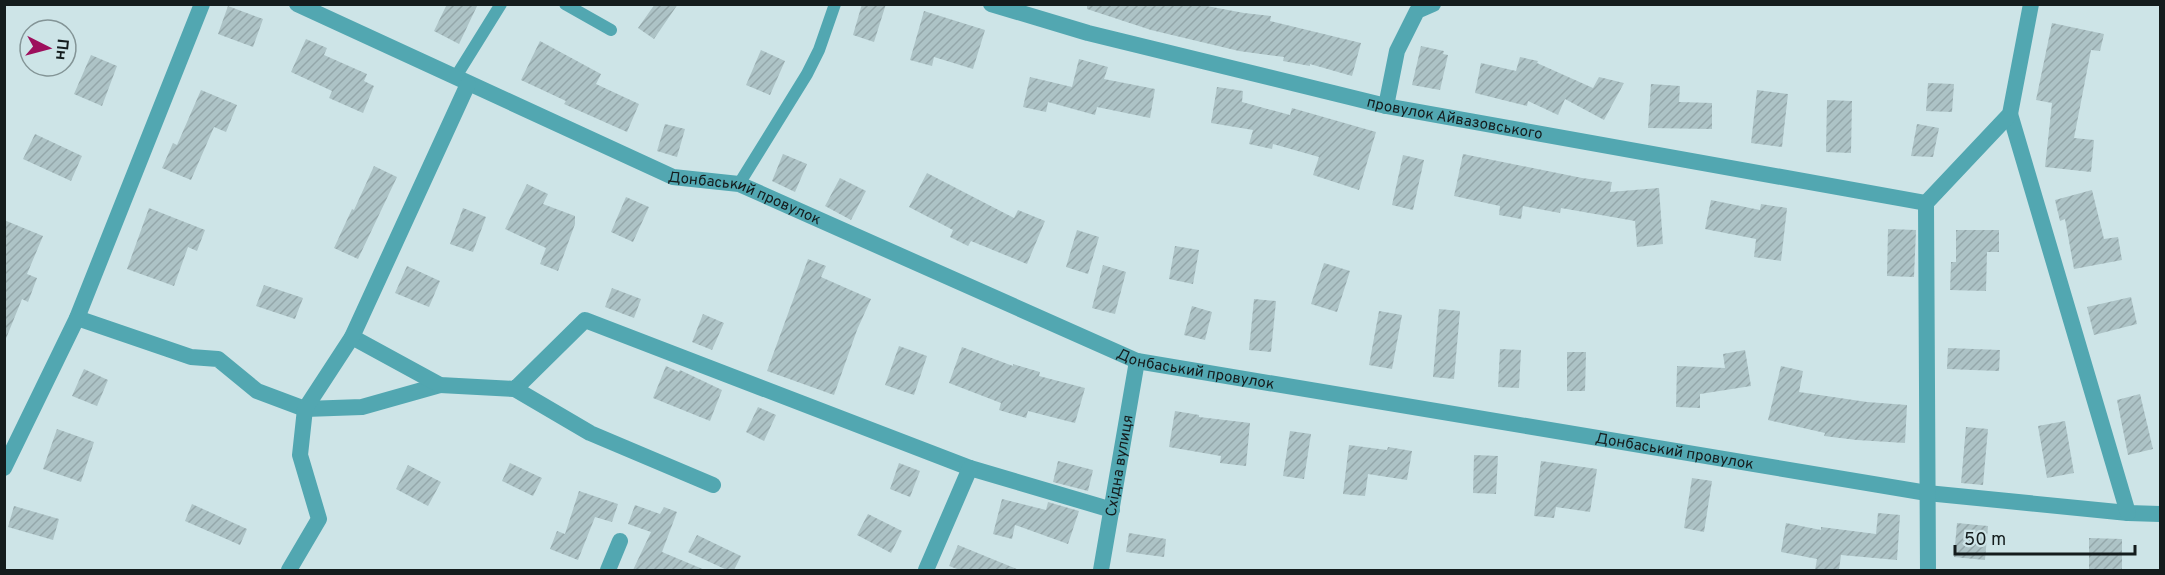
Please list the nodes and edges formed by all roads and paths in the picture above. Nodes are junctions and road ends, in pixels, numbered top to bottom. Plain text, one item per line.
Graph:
1 (202, 4) edge
2 (297, 4) edge
3 (501, 4) edge
4 (565, 4) edge
5 (836, 4) edge
6 (991, 4) edge
7 (1433, 4) edge
8 (2031, 4) edge
9 (611, 30) dead end
10 (462, 81) junction
11 (1386, 106) junction
12 (2010, 114) junction
13 (738, 184) junction
14 (1926, 203) junction
15 (77, 318) junction
16 (352, 337) junction
17 (1137, 361) junction
18 (440, 385) junction
19 (514, 389) junction
20 (305, 409) junction
21 (4, 468) edge
22 (970, 468) junction
23 (713, 485) dead end
24 (1927, 493) junction
25 (1112, 510) junction
26 (2128, 513) junction
27 (2160, 514) edge
28 (620, 541) dead end
29 (289, 570) edge
30 (608, 570) edge
31 (927, 570) edge
32 (1101, 570) edge
33 (1929, 570) edge

1 - 15 street
2 - 10 street, Донбаський провулок
3 - 10 lane
4 - 9 lane
5 - 13 lane
6 - 11 street, провулок Айвазовського
7 - 11 street
8 - 12 street
10 - 13 street, Донбаський провулок
10 - 16 street
11 - 14 street, провулок Айвазовського
12 - 14 street
12 - 26 street
13 - 17 street, Донбаський провулок
14 - 24 street
15 - 20 street
15 - 21 street
16 - 18 street
16 - 20 street
17 - 24 street, Донбаський провулок
17 - 25 street, Східна вулиця
18 - 19 street
18 - 20 street
19 - 22 street
19 - 23 street
20 - 29 street
22 - 25 street
22 - 31 street
24 - 26 street, Донбаський провулок
24 - 33 street
25 - 32 street, Східна вулиця
26 - 27 street, Донбаський провулок
28 - 30 street

